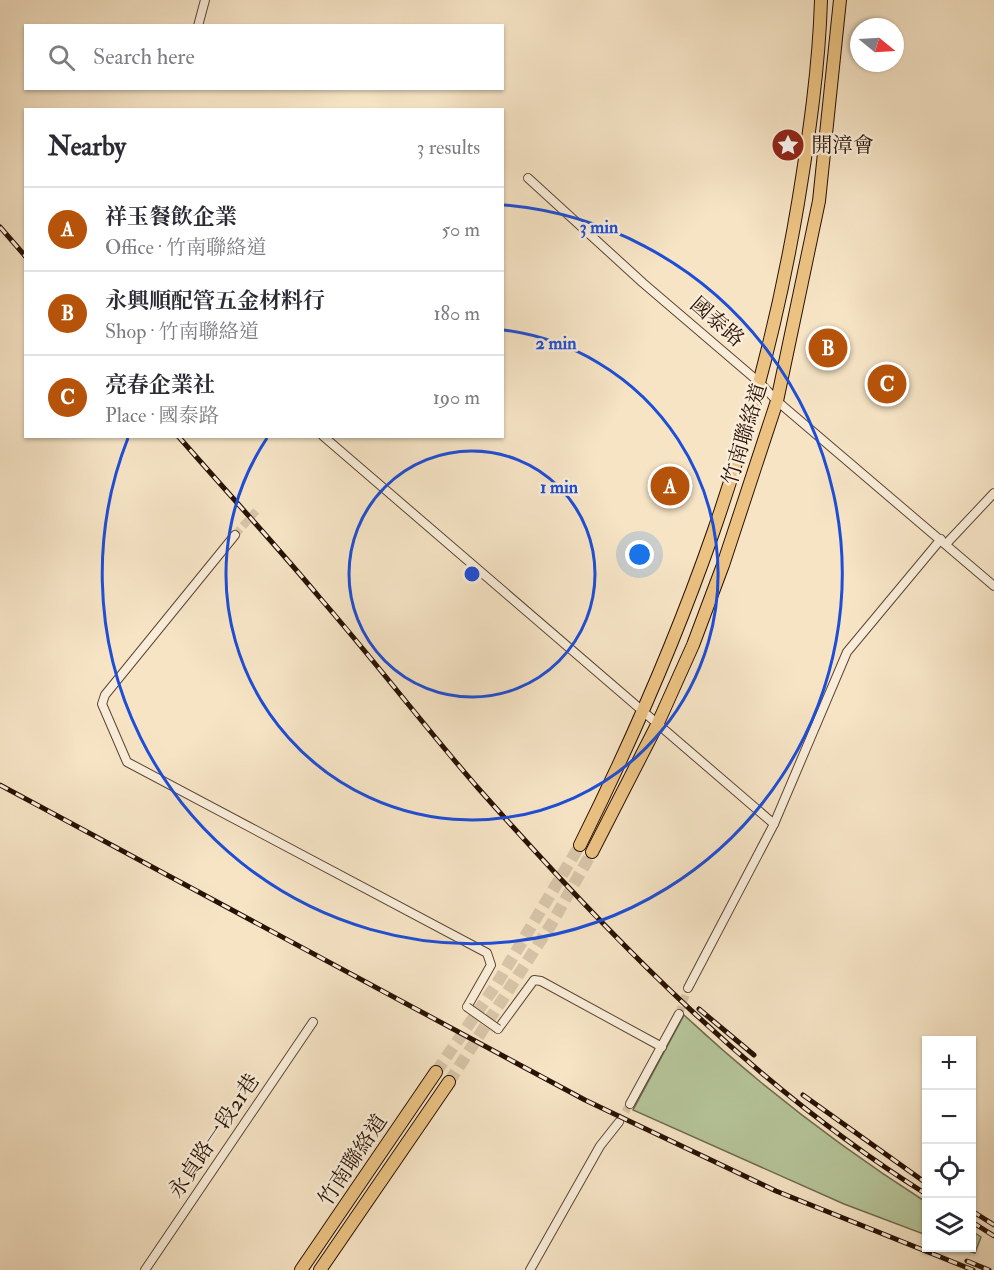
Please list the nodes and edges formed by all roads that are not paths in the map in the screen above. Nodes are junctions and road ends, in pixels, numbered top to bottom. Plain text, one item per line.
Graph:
1 (205, 0) edge
2 (820, 0) edge
3 (840, 0) edge
4 (199, 24) edge
5 (528, 178) dead end
6 (760, 383) junction
7 (777, 401) junction
8 (325, 438) edge
9 (994, 493) edge
10 (235, 535) tunnel mouth
11 (944, 542) junction
12 (994, 586) edge
13 (644, 712) junction
14 (658, 723) junction
15 (774, 824) junction
16 (580, 845) tunnel mouth
17 (592, 852) tunnel mouth
18 (688, 988) tunnel mouth
19 (679, 1014) tunnel mouth
20 (313, 1022) dead end
21 (662, 1047) junction
22 (436, 1072) tunnel mouth
23 (449, 1082) tunnel mouth
24 (630, 1104) tunnel mouth
25 (619, 1122) tunnel mouth
26 (145, 1270) edge
27 (301, 1270) edge
28 (320, 1270) edge
29 (530, 1270) edge

1 - 4 street
2 - 6 main road, 竹南聯絡道
3 - 7 main road, 竹南聯絡道
5 - 6 street, 國泰路
6 - 7 street, 國泰路
6 - 13 main road, 竹南聯絡道
7 - 11 street, 國泰路
7 - 14 main road, 竹南聯絡道
8 - 13 street
9 - 11 street
10 - 21 street, bridge
11 - 12 street, 國泰路
11 - 15 street
13 - 14 street
13 - 16 main road, 竹南聯絡道
14 - 15 street
14 - 17 main road, 竹南聯絡道
15 - 18 street
19 - 21 street
20 - 26 street, 永貞路一段21巷
21 - 24 street
22 - 27 main road, 竹南聯絡道
23 - 28 main road, 竹南聯絡道
25 - 29 street

